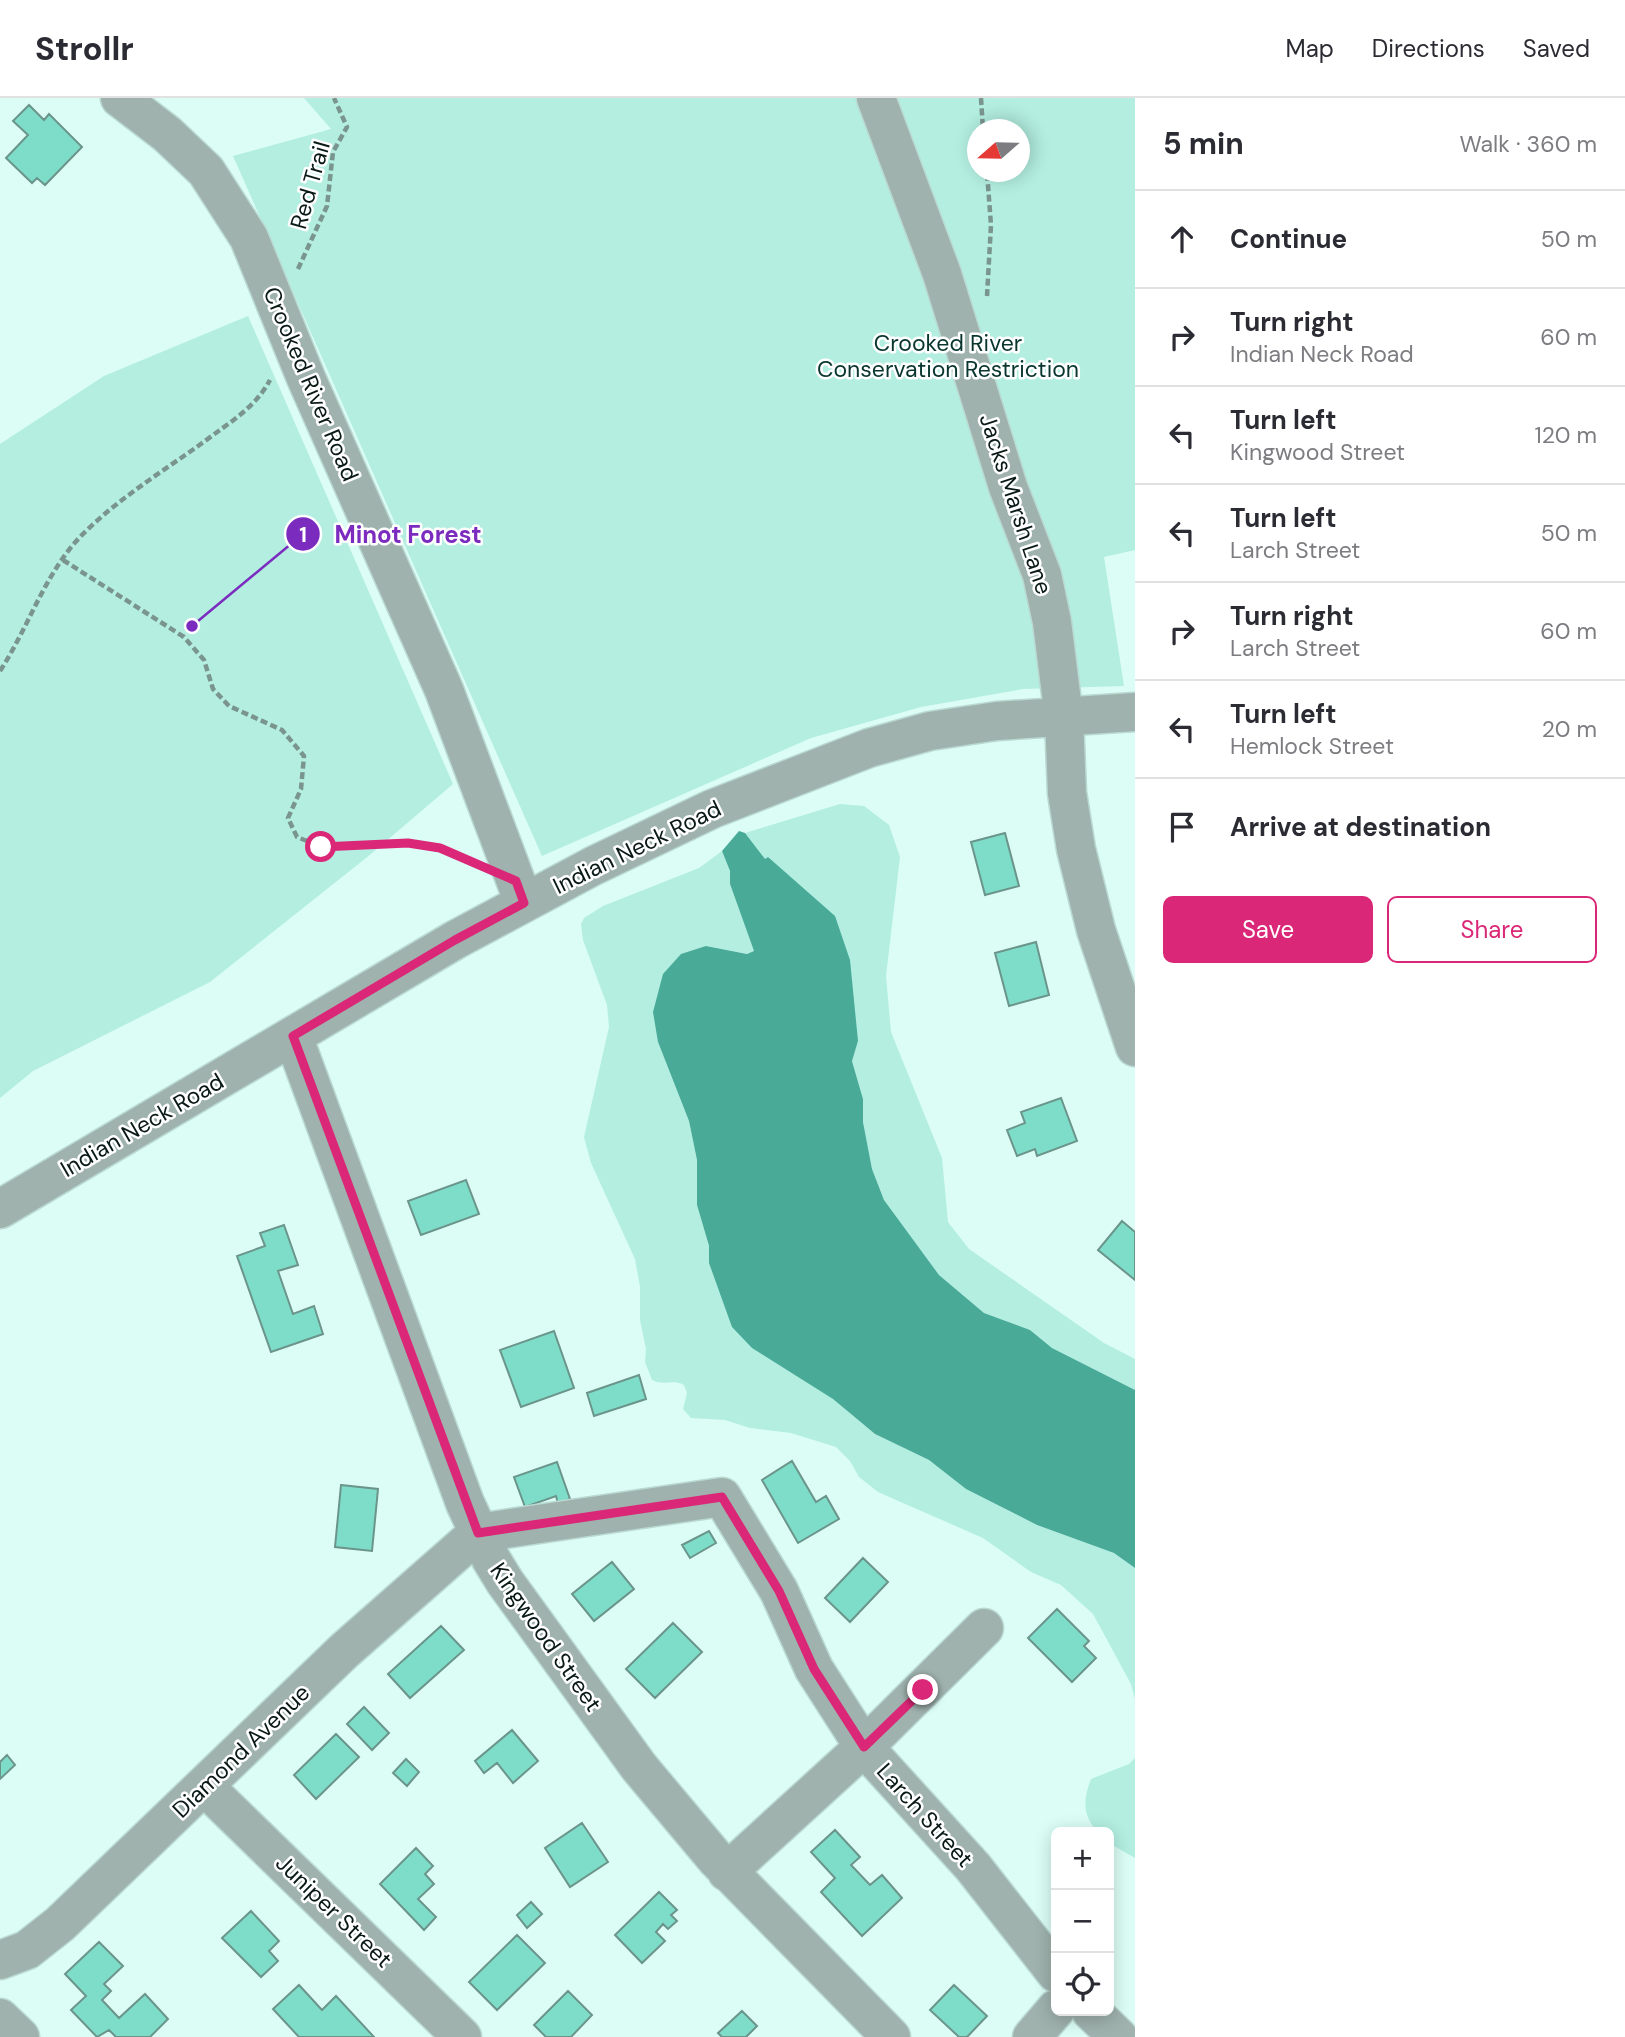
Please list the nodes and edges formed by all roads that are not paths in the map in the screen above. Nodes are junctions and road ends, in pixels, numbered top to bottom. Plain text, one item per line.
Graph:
1 (120, 98) edge
2 (876, 98) edge
3 (1135, 712) edge
4 (1065, 718) junction
5 (520, 892) junction
6 (293, 1036) junction
7 (1135, 1047) edge
8 (0, 1209) edge
9 (478, 1533) junction
10 (984, 1628) dead end
11 (864, 1747) junction
12 (205, 1787) junction
13 (727, 1872) junction
14 (0, 1960) edge
15 (1051, 1967) edge
16 (1051, 2015) edge
17 (1096, 2016) edge
18 (0, 2018) edge
19 (20, 2037) edge
20 (462, 2037) edge
21 (891, 2037) edge
22 (1032, 2037) edge
23 (1118, 2037) edge

1 - 5 street, Crooked River Road
2 - 4 street, Jacks Marsh Lane
3 - 4 street, Indian Neck Road
4 - 5 street, Indian Neck Road
4 - 7 street, Jacks Marsh Lane
5 - 6 street, Indian Neck Road
6 - 8 street, Indian Neck Road
6 - 9 street, Kingwood Street
9 - 11 street, Larch Street
9 - 12 street, Diamond Avenue
9 - 13 street, Kingwood Street
10 - 11 street
11 - 13 street
11 - 15 street, Larch Street
12 - 14 street, Diamond Avenue
12 - 20 street, Juniper Street
13 - 21 street, Kingwood Street
16 - 22 street
17 - 23 street
18 - 19 street

